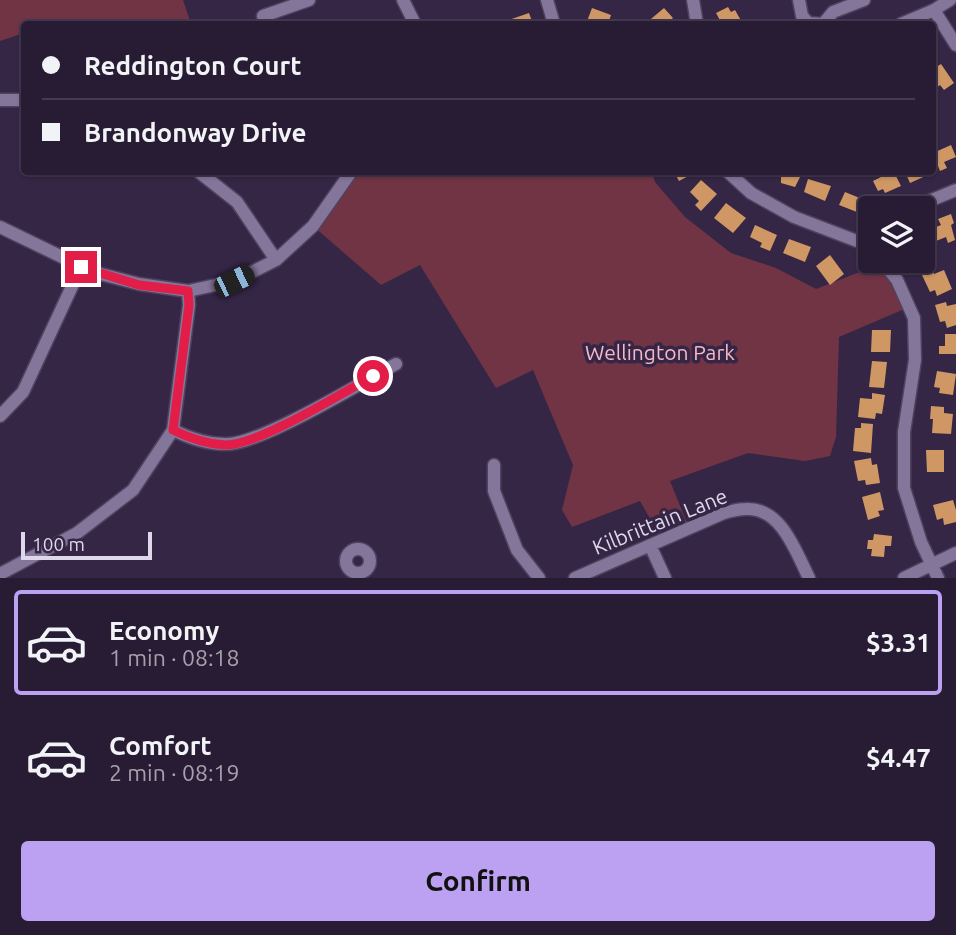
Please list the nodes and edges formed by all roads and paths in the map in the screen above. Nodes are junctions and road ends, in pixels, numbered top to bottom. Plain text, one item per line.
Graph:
1 (309, 0) edge
2 (403, 0) edge
3 (547, 0) edge
4 (693, 0) edge
5 (799, 0) edge
6 (864, 0) edge
7 (950, 0) edge
8 (934, 10) junction
9 (263, 16) dead end
10 (414, 21) edge
11 (554, 21) edge
12 (696, 21) edge
13 (806, 21) edge
14 (826, 21) edge
15 (908, 21) edge
16 (956, 45) edge
17 (0, 100) edge
18 (21, 100) edge
19 (203, 175) edge
20 (349, 175) edge
21 (731, 175) edge
22 (956, 190) edge
23 (935, 199) edge
24 (0, 227) edge
25 (858, 241) edge
26 (276, 260) junction
27 (81, 267) junction
28 (891, 273) edge
29 (188, 291) junction
30 (396, 364) dead end
31 (0, 416) edge
32 (173, 430) junction
33 (494, 465) dead end
34 (650, 545) junction
35 (956, 553) edge
36 (932, 565) junction
37 (0, 573) edge
38 (539, 578) edge
39 (575, 578) edge
40 (664, 578) edge
41 (809, 578) edge
42 (904, 578) edge
43 (938, 578) edge

1 - 9 street
2 - 10 street
3 - 11 street
4 - 12 street
5 - 13 street
6 - 14 street
7 - 8 street
8 - 15 street
8 - 16 street
17 - 18 street
19 - 26 street
20 - 26 street
21 - 25 street
22 - 23 street
24 - 27 street
26 - 29 street
27 - 29 street
27 - 31 street
28 - 36 street
29 - 32 street
30 - 32 street
32 - 37 street
33 - 38 street
34 - 39 street, Kilbrittain Lane
34 - 40 street
34 - 41 street, Kilbrittain Lane
35 - 36 street
36 - 42 street
36 - 43 street

